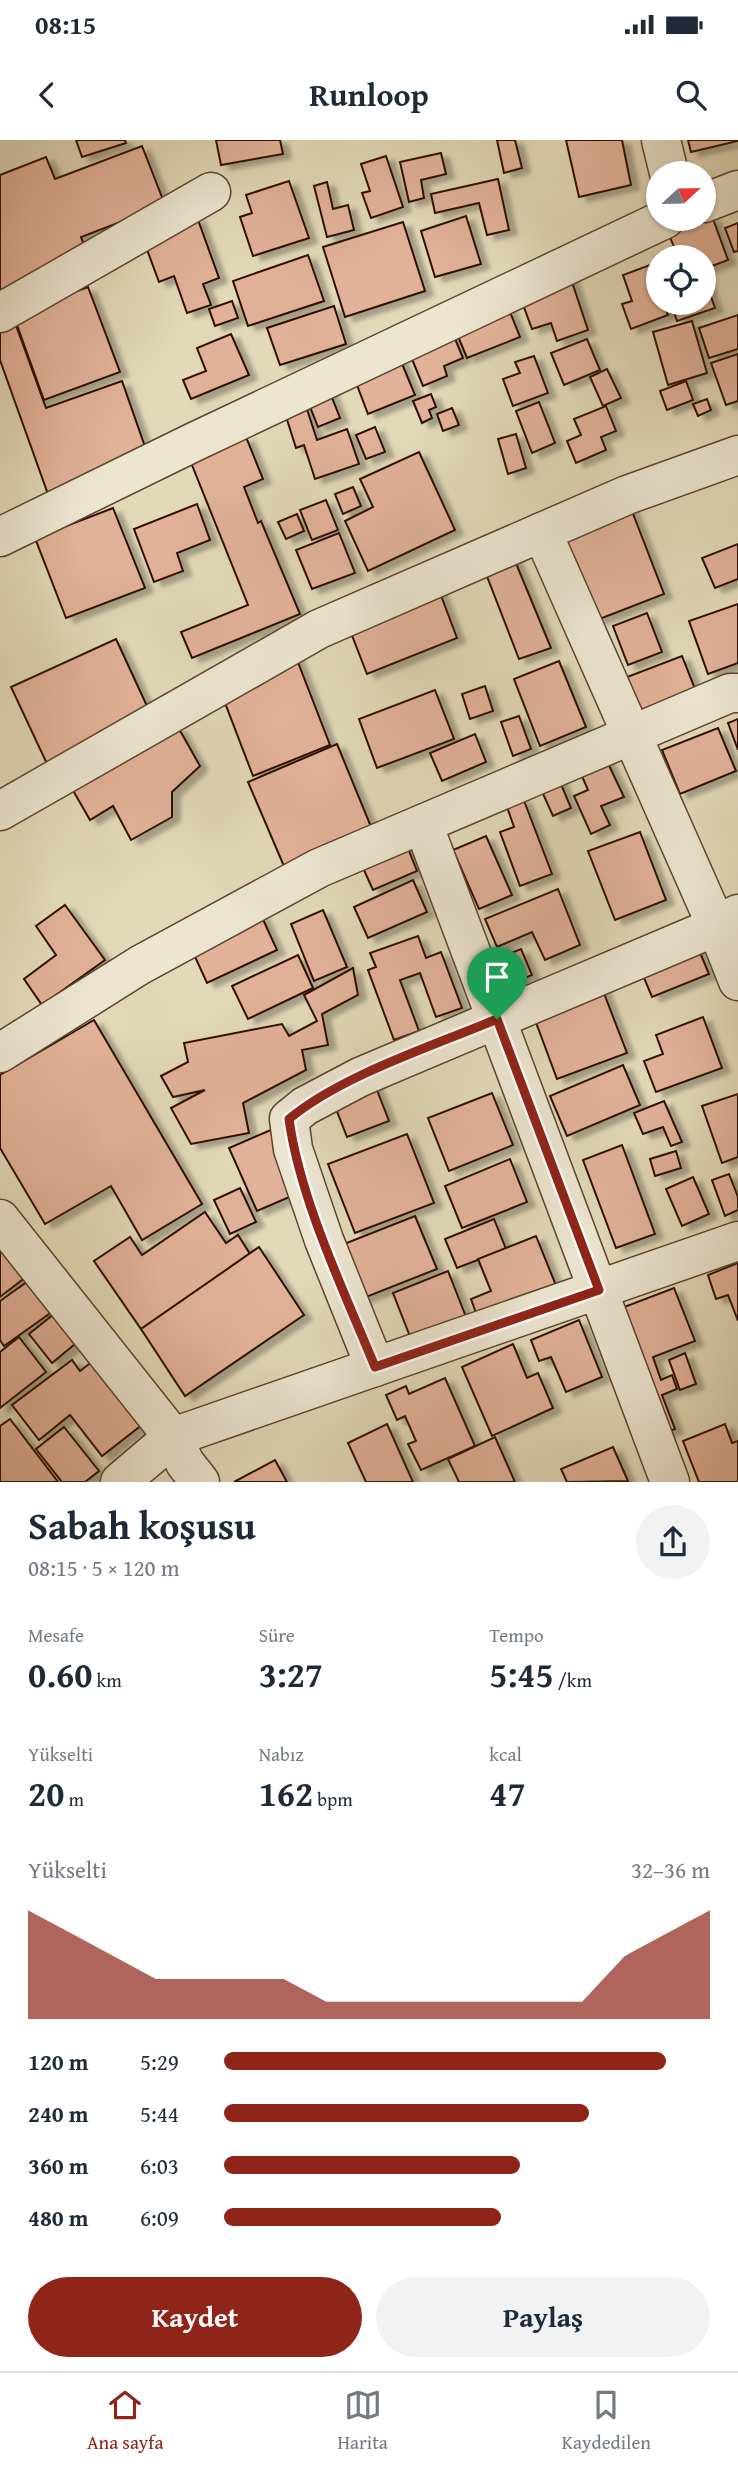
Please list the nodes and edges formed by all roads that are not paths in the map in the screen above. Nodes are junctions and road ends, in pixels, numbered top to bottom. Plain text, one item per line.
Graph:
1 (661, 140) edge
2 (666, 161) edge
3 (738, 191) edge
4 (211, 192) dead end
5 (716, 199) edge
6 (646, 228) edge
7 (0, 313) edge
8 (738, 455) edge
9 (542, 532) junction
10 (0, 537) edge
11 (738, 692) edge
12 (632, 736) junction
13 (0, 811) edge
14 (423, 824) junction
15 (727, 920) edge
16 (738, 981) edge
17 (497, 1019) junction
18 (0, 1054) edge
19 (0, 1219) edge
20 (738, 1241) edge
21 (599, 1290) junction
22 (375, 1367) junction
23 (173, 1437) junction
24 (120, 1482) edge
25 (200, 1482) edge
26 (670, 1482) edge

1 - 2 street
3 - 5 street
4 - 7 street
6 - 10 street
8 - 9 street
9 - 12 street
9 - 13 street
11 - 12 street
12 - 14 street
12 - 15 street
14 - 17 street
14 - 18 street
15 - 16 street
15 - 17 street
17 - 21 street
17 - 22 street
19 - 23 street
20 - 21 street
21 - 22 street
21 - 26 street
22 - 23 street
23 - 24 street
23 - 25 street

